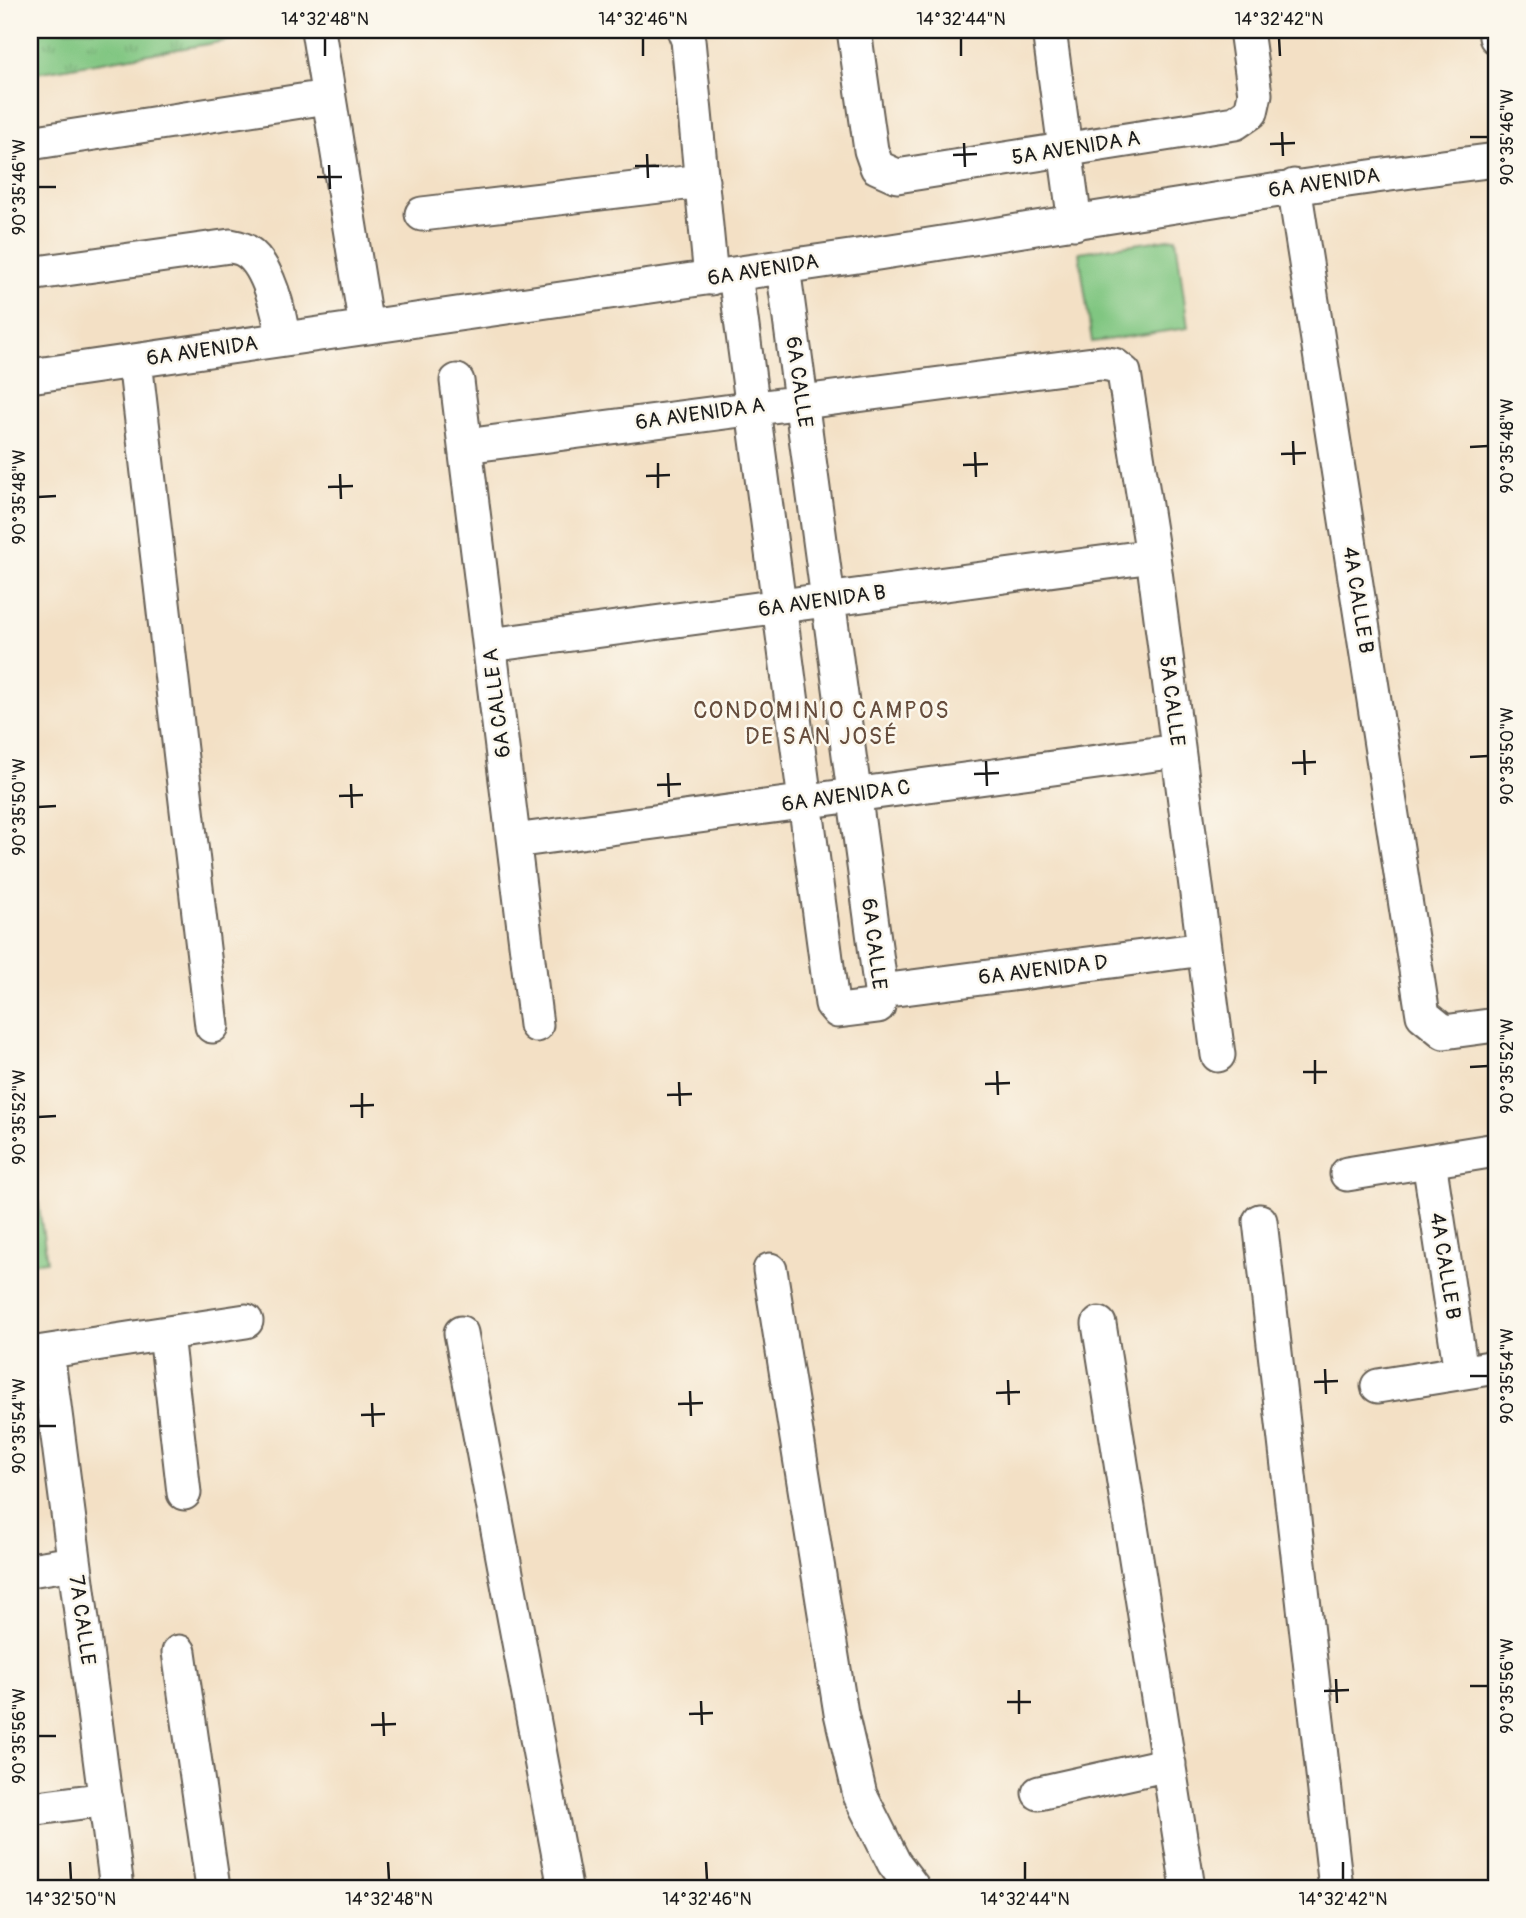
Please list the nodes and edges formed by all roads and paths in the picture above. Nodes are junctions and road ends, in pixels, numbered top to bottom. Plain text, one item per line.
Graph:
1 (318, 30) edge
2 (684, 30) edge
3 (854, 30) edge
4 (1049, 30) edge
5 (1246, 30) edge
6 (1495, 30) edge
7 (1496, 37) edge
8 (327, 97) junction
9 (30, 143) edge
10 (1065, 150) junction
11 (1496, 160) edge
12 (702, 181) junction
13 (1294, 186) junction
14 (422, 214) dead end
15 (1075, 223) junction
16 (783, 267) junction
17 (30, 274) edge
18 (723, 276) junction
19 (366, 327) junction
20 (283, 339) junction
21 (135, 360) junction
22 (1101, 363) joint
23 (30, 376) edge
24 (457, 381) dead end
25 (802, 401) junction
26 (753, 407) junction
27 (465, 446) junction
28 (1153, 556) junction
29 (828, 600) junction
30 (780, 606) junction
31 (490, 645) junction
32 (1178, 751) junction
33 (855, 796) junction
34 (806, 802) junction
35 (514, 841) junction
36 (1204, 949) junction
37 (881, 991) junction
38 (537, 1025) dead end
39 (212, 1026) dead end
40 (1496, 1026) edge
41 (1218, 1055) dead end
42 (1496, 1150) edge
43 (1429, 1161) junction
44 (1347, 1174) dead end
45 (1260, 1221) dead end
46 (770, 1270) dead end
47 (246, 1321) dead end
48 (1099, 1324) dead end
49 (166, 1334) junction
50 (461, 1334) dead end
51 (38, 1353) edge
52 (1496, 1367) edge
53 (1461, 1372) junction
54 (1378, 1386) dead end
55 (184, 1493) dead end
56 (74, 1563) junction
57 (30, 1570) edge
58 (179, 1652) dead end
59 (1168, 1764) junction
60 (1039, 1793) dead end
61 (106, 1799) junction
62 (30, 1809) edge
63 (117, 1888) edge
64 (213, 1888) edge
65 (565, 1888) edge
66 (913, 1888) edge
67 (1188, 1888) edge
68 (1336, 1888) edge

1 - 8 street
2 - 12 street, 6A CALLE
3 - 10 street, 5A AVENIDA A
4 - 10 street
5 - 10 street, 5A AVENIDA A
6 - 7 street
8 - 9 street
8 - 19 street
10 - 15 street
11 - 13 street, 6A AVENIDA
12 - 14 street
12 - 18 street, 6A CALLE
13 - 15 street, 6A AVENIDA
13 - 40 street, 4A CALLE B
15 - 16 street, 6A AVENIDA
16 - 18 street, 6A AVENIDA
16 - 25 street, 6A CALLE
17 - 20 street
18 - 19 street, 6A AVENIDA
18 - 26 street, 6A CALLE
19 - 20 street, 6A AVENIDA
20 - 21 street, 6A AVENIDA
21 - 23 street, 6A AVENIDA
21 - 39 street
22 - 25 street, 6A AVENIDA A
22 - 28 street, 5A CALLE
24 - 27 street, 6A CALLE A
25 - 26 street, 6A AVENIDA A
25 - 29 street, 6A CALLE
26 - 27 street, 6A AVENIDA A
26 - 30 street, 6A CALLE
27 - 31 street, 6A CALLE A
28 - 29 street, 6A AVENIDA B
28 - 32 street, 5A CALLE
29 - 30 street, 6A AVENIDA B
29 - 33 street, 6A CALLE
30 - 31 street, 6A AVENIDA B
30 - 34 street, 6A CALLE
31 - 35 street, 6A CALLE A
32 - 33 street, 6A AVENIDA C
32 - 36 street, 5A CALLE
33 - 34 street, 6A AVENIDA C
33 - 37 street, 6A CALLE
34 - 35 street, 6A AVENIDA C
34 - 37 street, 6A CALLE
35 - 38 street, 6A CALLE A
36 - 37 street, 6A AVENIDA D
36 - 41 street, 5A CALLE
42 - 43 street
43 - 44 street
43 - 53 street, 4A CALLE B
45 - 68 street
46 - 66 street
47 - 49 street
48 - 59 street
49 - 51 street
49 - 55 street
50 - 65 street
51 - 56 street, 7A CALLE
52 - 53 street
53 - 54 street
56 - 57 street
56 - 61 street, 7A CALLE
58 - 64 street
59 - 60 street
59 - 67 street
61 - 62 street
61 - 63 street, 7A CALLE

